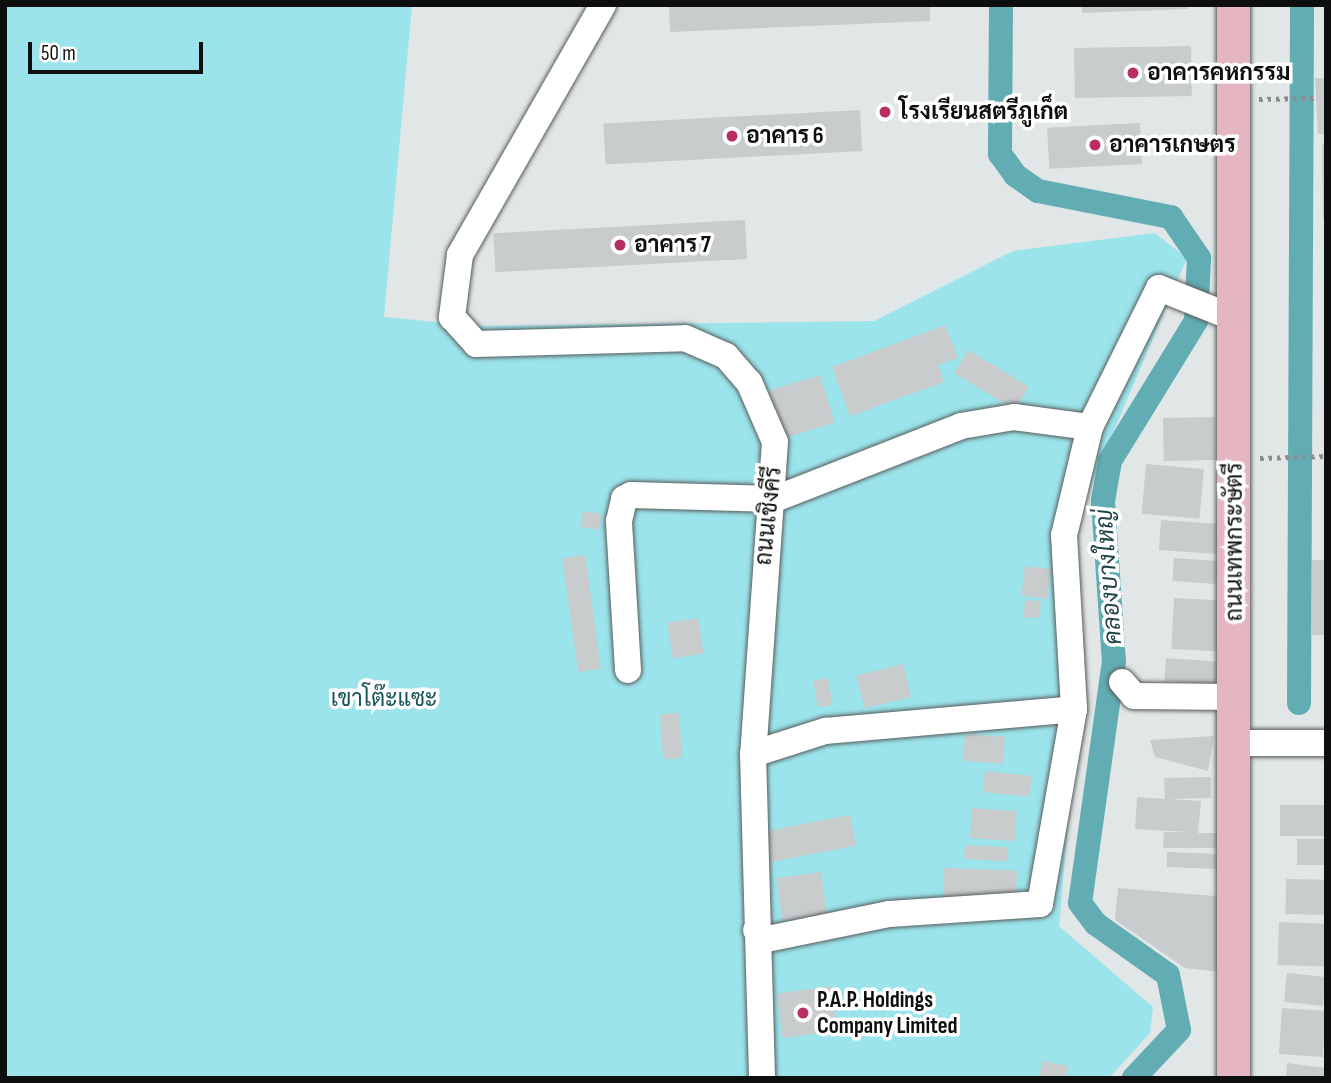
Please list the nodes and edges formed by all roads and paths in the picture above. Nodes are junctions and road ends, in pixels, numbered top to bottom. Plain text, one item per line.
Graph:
1 (603, 5) edge
2 (1233, 5) edge
3 (1316, 98) dead end
4 (1279, 100) dead end
5 (1229, 316) junction
6 (1090, 427) junction
7 (1325, 456) edge
8 (1278, 457) dead end
9 (775, 499) junction
10 (628, 670) dead end
11 (1122, 682) dead end
12 (1236, 697) junction
13 (1074, 709) junction
14 (1236, 743) junction
15 (1326, 743) edge
16 (753, 754) junction
17 (756, 930) junction
18 (762, 1078) edge
19 (1233, 1078) edge

1 - 9 street, ถนนเชิงคีรี
2 - 5 main road, ถนนเทพกระษัตรี
3 - 4 path
5 - 6 street
5 - 12 main road, ถนนเทพกระษัตรี
6 - 9 street
6 - 13 street
7 - 8 path
9 - 10 street
9 - 16 street, ถนนเชิงคีรี
11 - 12 street
12 - 14 main road, ถนนเทพกระษัตรี
13 - 16 street
13 - 17 street
14 - 15 street
14 - 19 main road, ถนนเทพกระษัตรี
16 - 17 street, ถนนเชิงคีรี
17 - 18 street, ถนนเชิงคีรี

